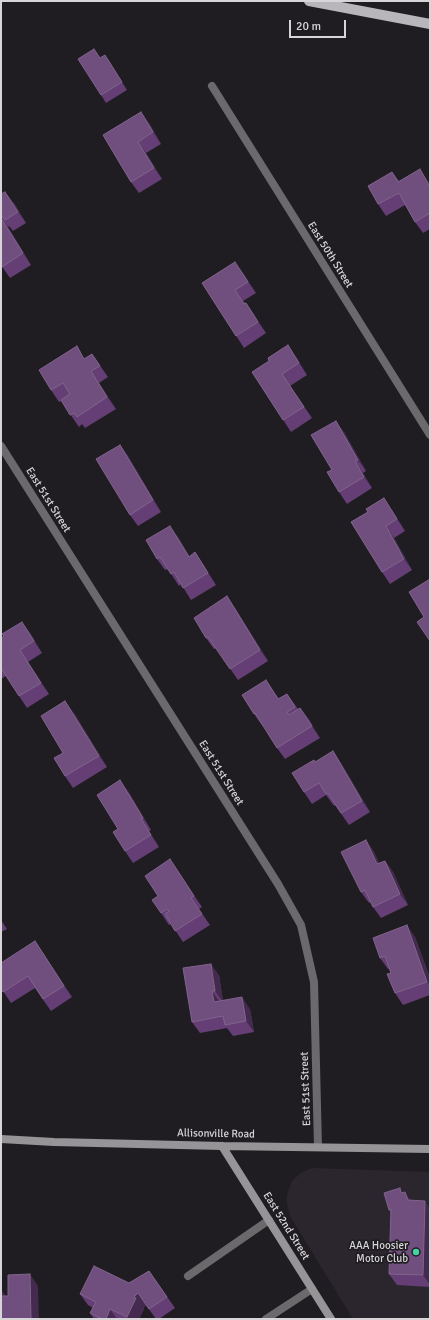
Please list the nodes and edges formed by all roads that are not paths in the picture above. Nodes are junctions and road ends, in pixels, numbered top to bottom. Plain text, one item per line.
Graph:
1 (309, 1) edge
2 (430, 24) edge
3 (212, 86) dead end
4 (430, 435) edge
5 (1, 446) edge
6 (1, 1139) edge
7 (222, 1146) junction
8 (318, 1147) junction
9 (430, 1149) edge
10 (269, 1220) junction
11 (188, 1276) dead end
12 (312, 1289) junction
13 (266, 1319) edge
14 (332, 1319) edge

1 - 2 main road
3 - 4 street, East 50th Street
5 - 8 street, East 51st Street
6 - 7 main road, Allisonville Road
7 - 8 main road, Allisonville Road
7 - 10 main road, East 52nd Street
8 - 9 main road, Allisonville Road
10 - 11 street
10 - 12 main road, East 52nd Street
12 - 13 street
12 - 14 main road, East 52nd Street

